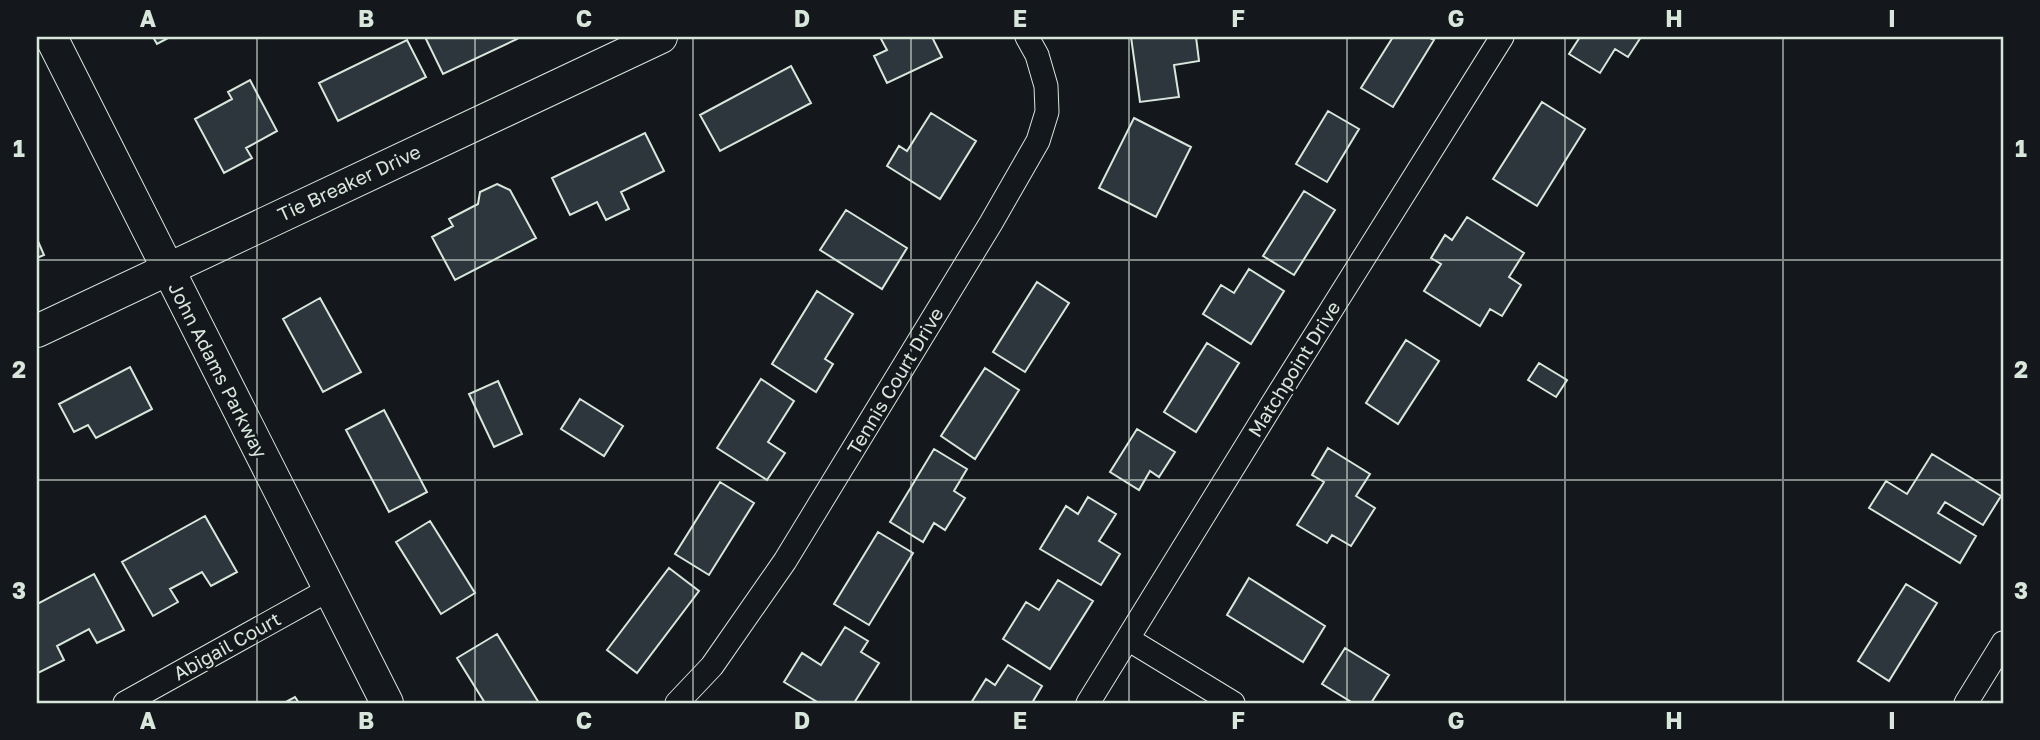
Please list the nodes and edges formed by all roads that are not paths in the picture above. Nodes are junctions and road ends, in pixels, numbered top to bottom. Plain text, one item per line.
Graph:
1 (51, 37) edge
2 (661, 37) edge
3 (1027, 37) edge
4 (1502, 37) edge
5 (167, 269) junction
6 (37, 331) edge
7 (330, 589) junction
8 (1128, 639) junction
9 (2003, 643) edge
10 (125, 703) edge
11 (387, 703) edge
12 (677, 703) edge
13 (1088, 703) edge
14 (1233, 703) edge
15 (1966, 703) edge

1 - 5 street, John Adams Parkway
2 - 5 street, Tie Breaker Drive
3 - 12 street, Tennis Court Drive
4 - 8 street, Matchpoint Drive
5 - 6 street, Tie Breaker Drive
5 - 7 street, John Adams Parkway
7 - 10 street, Abigail Court
7 - 11 street, John Adams Parkway
8 - 13 street, Matchpoint Drive
8 - 14 street
9 - 15 street

